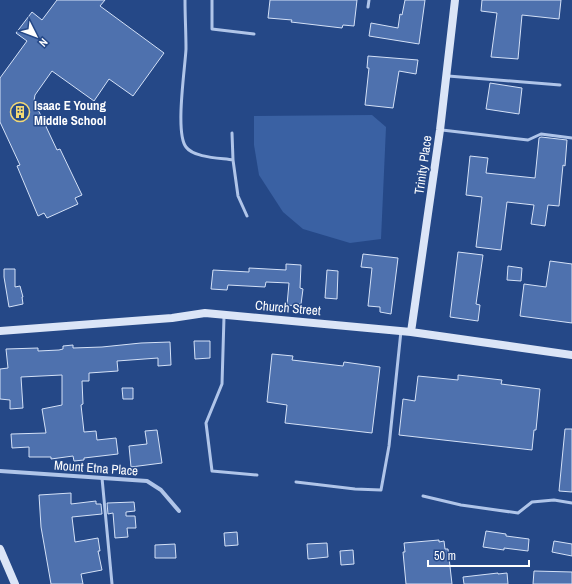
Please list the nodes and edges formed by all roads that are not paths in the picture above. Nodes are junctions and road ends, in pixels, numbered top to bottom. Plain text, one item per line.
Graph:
1 (185, 0) edge
2 (212, 0) edge
3 (369, 0) edge
4 (455, 0) edge
5 (368, 7) dead end
6 (254, 34) dead end
7 (446, 76) junction
8 (560, 84) dead end
9 (440, 130) junction
10 (232, 133) dead end
11 (572, 138) edge
12 (233, 160) junction
13 (247, 216) dead end
14 (224, 315) junction
15 (0, 331) edge
16 (401, 331) junction
17 (411, 332) junction
18 (572, 355) edge
19 (0, 471) edge
20 (257, 475) dead end
21 (102, 478) junction
22 (296, 482) dead end
23 (423, 496) dead end
24 (572, 503) edge
25 (179, 512) dead end
26 (0, 549) edge
27 (15, 584) edge
28 (112, 584) edge

1 - 12 lane
2 - 6 lane
3 - 5 lane
4 - 7 street, Trinity Place
7 - 8 lane
7 - 9 street, Trinity Place
9 - 11 lane
9 - 17 street, Trinity Place
10 - 12 lane
12 - 13 lane
14 - 15 street, Church Street
14 - 16 street, Church Street
14 - 20 lane
16 - 17 street, Church Street
16 - 22 lane
17 - 18 street, Church Street
19 - 21 street, Mount Etna Place
21 - 25 street, Mount Etna Place
21 - 28 lane
23 - 24 lane
26 - 27 street

